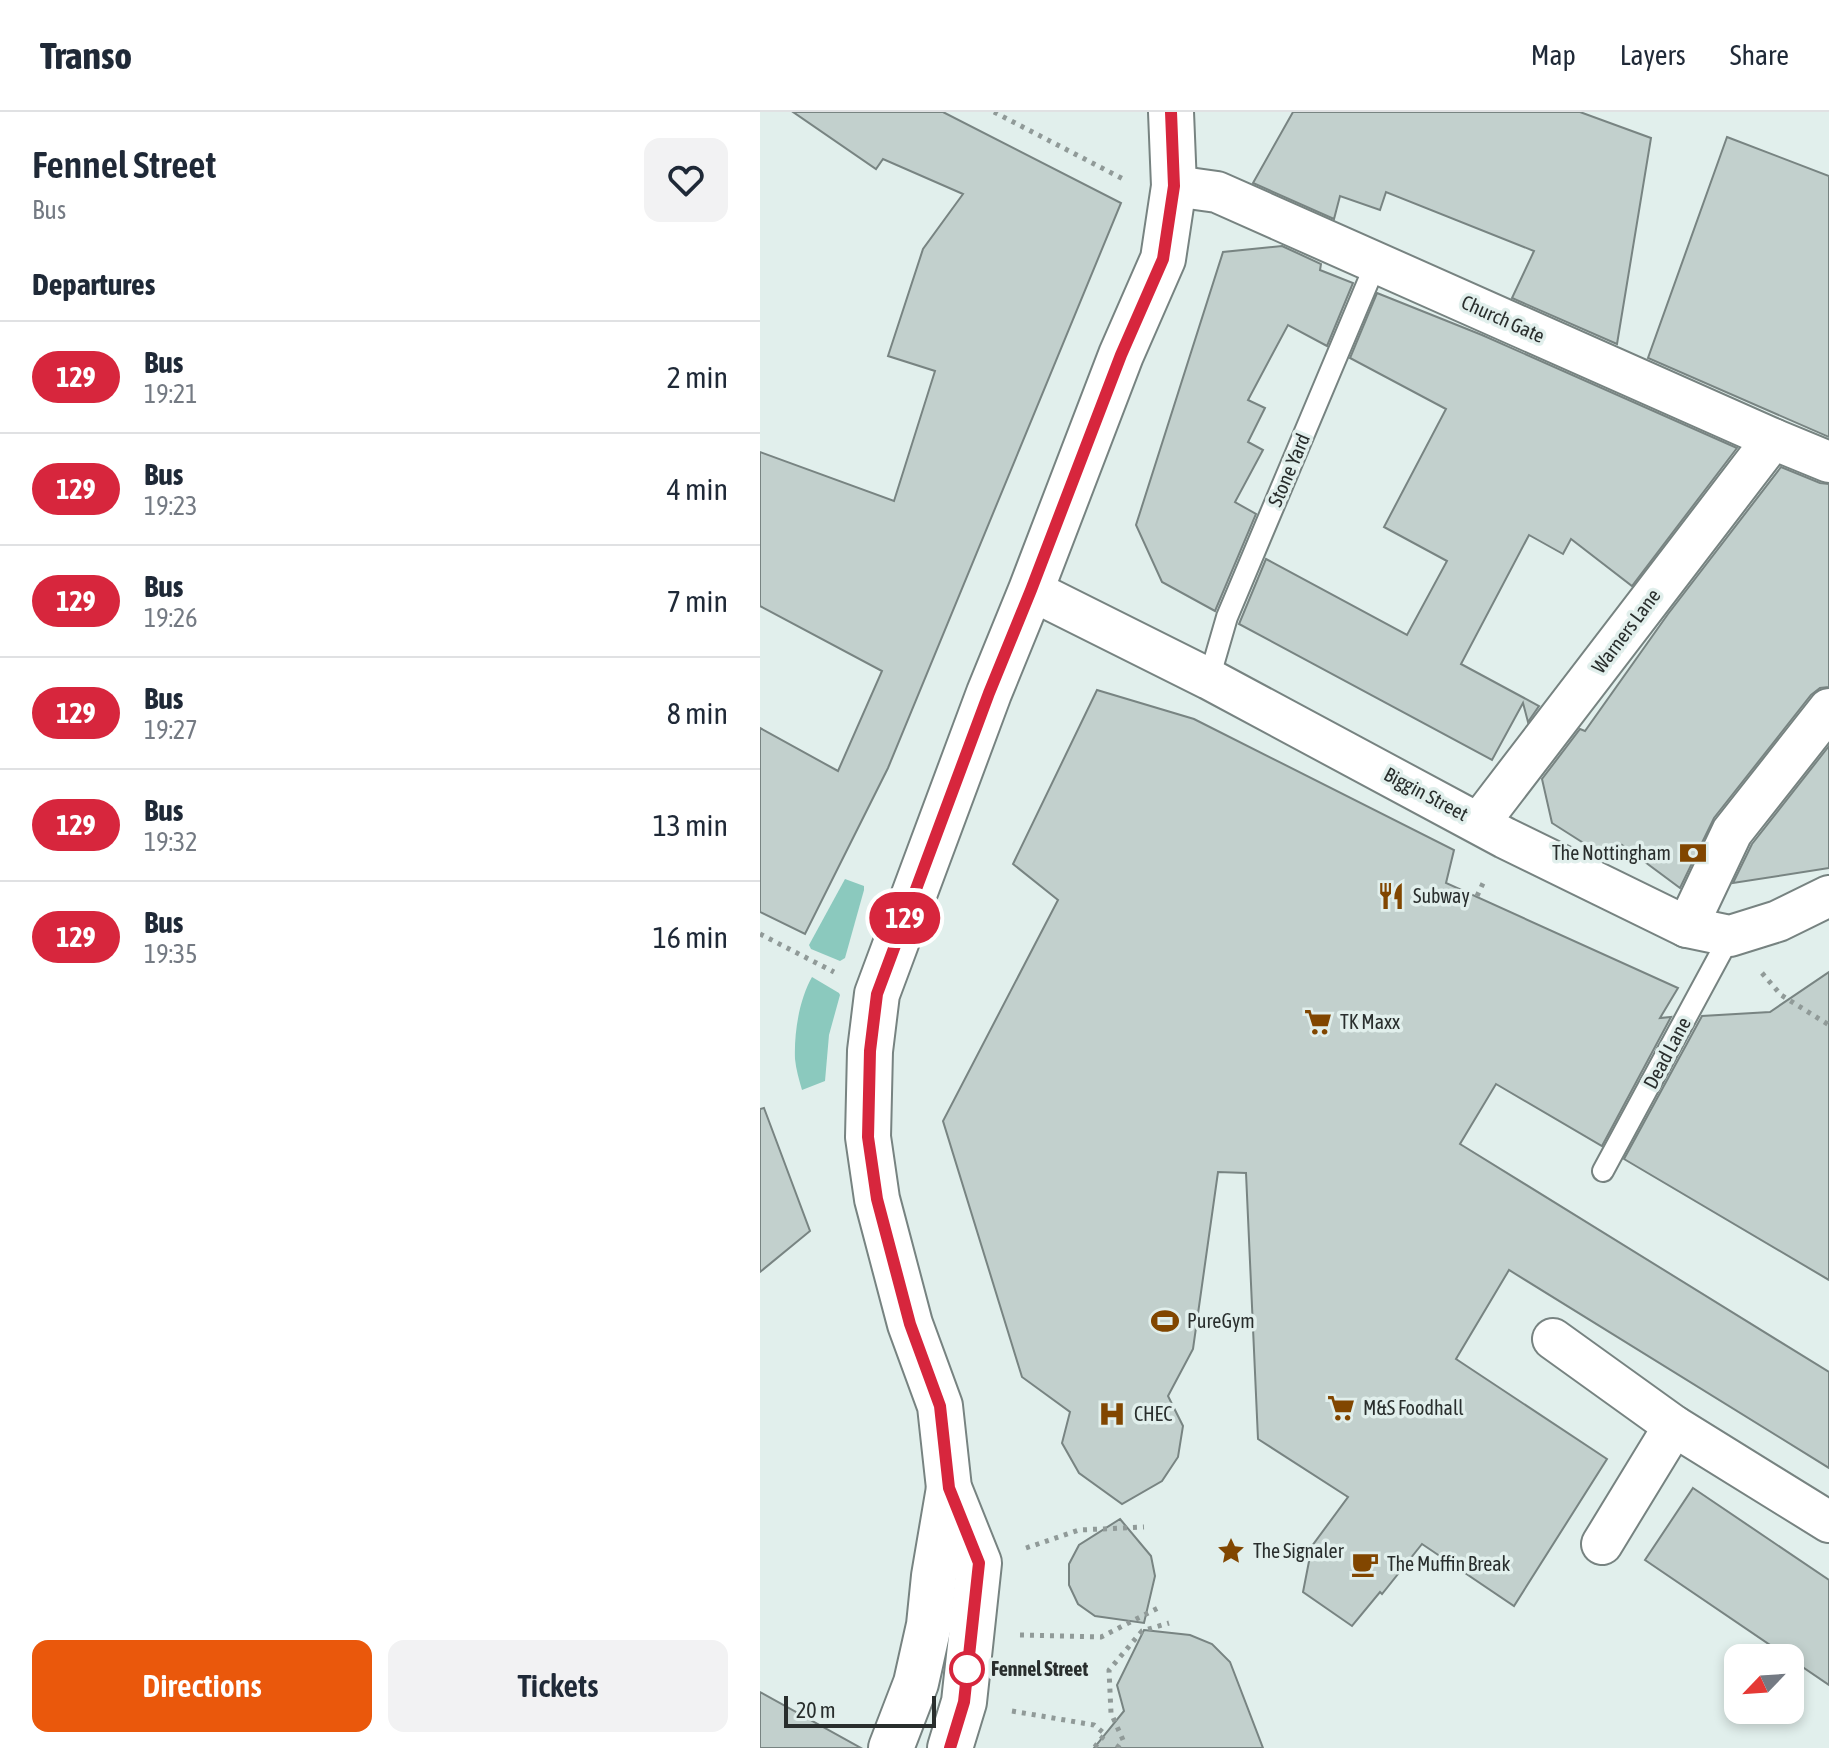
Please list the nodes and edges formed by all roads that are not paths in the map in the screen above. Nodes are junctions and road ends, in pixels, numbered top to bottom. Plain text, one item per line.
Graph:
1 (1171, 112) edge
2 (1172, 194) junction
3 (1376, 263) junction
4 (1773, 439) junction
5 (1829, 462) edge
6 (1031, 590) junction
7 (1209, 679) junction
8 (1829, 709) edge
9 (1479, 823) junction
10 (1829, 896) edge
11 (1687, 927) junction
12 (1730, 936) junction
13 (1603, 1171) dead end
14 (1553, 1339) dead end
15 (1674, 1426) junction
16 (949, 1488) junction
17 (1829, 1522) edge
18 (1602, 1544) dead end
19 (891, 1748) edge
20 (950, 1748) edge

1 - 2 highway
2 - 3 street, Church Gate
2 - 6 highway
3 - 4 street, Church Gate
3 - 7 lane, Stone Yard
4 - 5 street, Church Gate
4 - 9 street, Warners Lane
6 - 7 street, Biggin Street
6 - 16 highway
7 - 9 street, Biggin Street
8 - 11 street
9 - 11 street, Biggin Street
10 - 12 street, Biggin Street
11 - 12 street, Biggin Street
12 - 13 lane, Dead Lane
14 - 15 street
15 - 17 street
15 - 18 street
16 - 19 highway
16 - 20 highway

